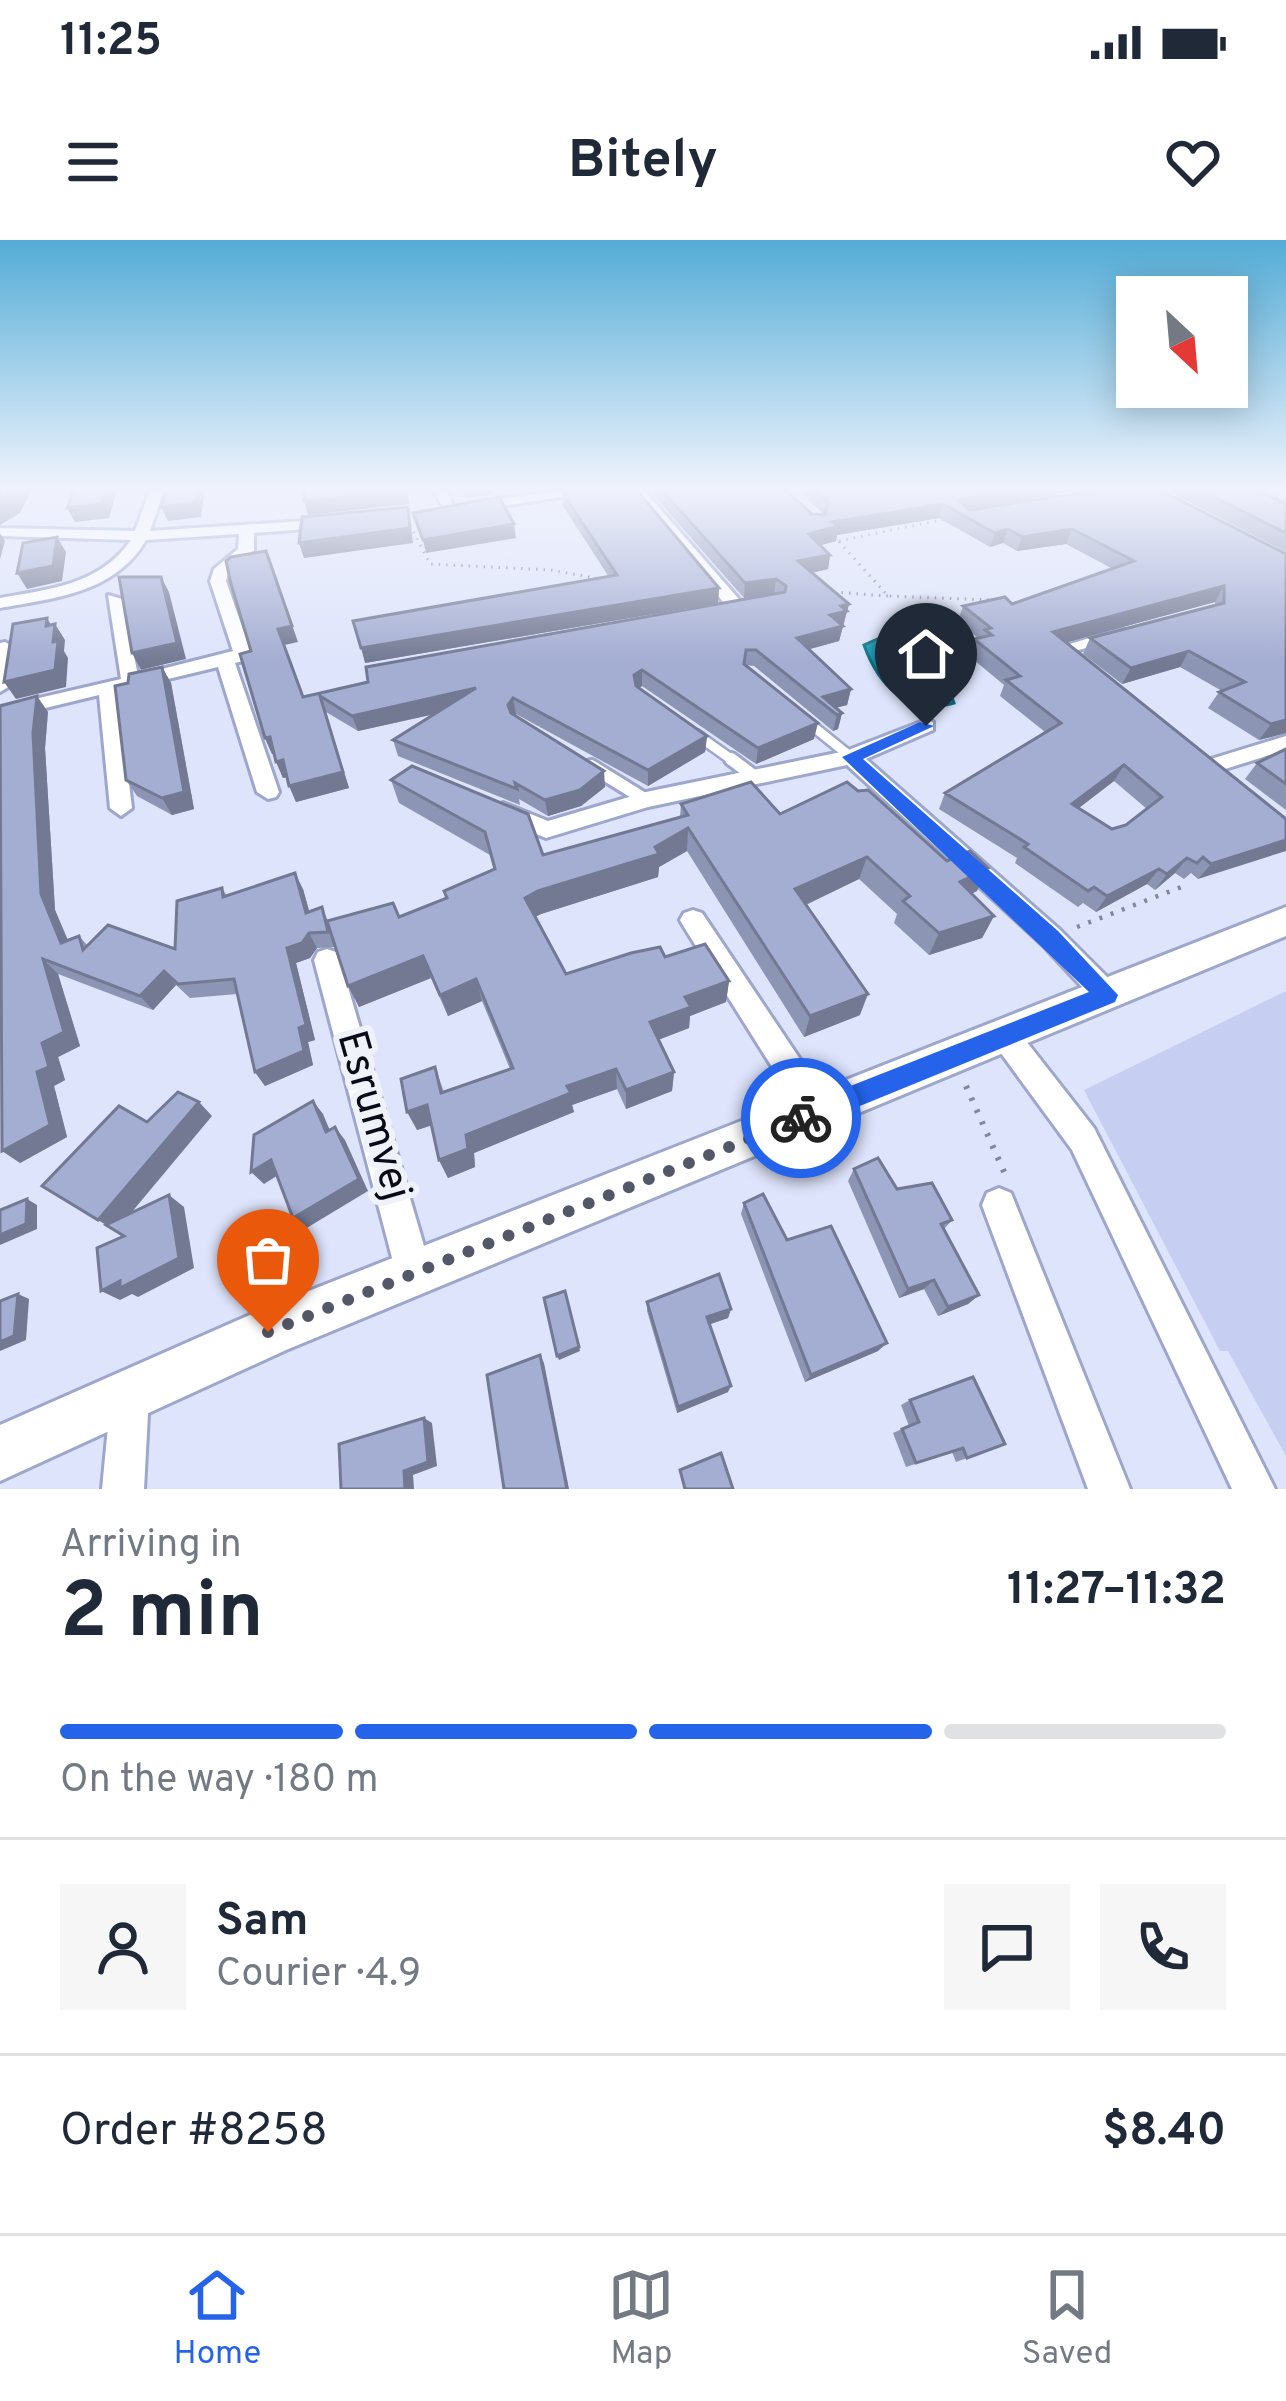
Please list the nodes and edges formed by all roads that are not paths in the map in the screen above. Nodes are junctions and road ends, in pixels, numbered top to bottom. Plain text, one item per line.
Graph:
1 (134, 545) edge
2 (246, 545) edge
3 (683, 545) edge
4 (114, 599) dead end
5 (0, 603) edge
6 (737, 609) edge
7 (1147, 626) edge
8 (4, 646) edge
9 (226, 663) junction
10 (1078, 665) edge
11 (131, 684) junction
12 (0, 686) edge
13 (108, 689) junction
14 (0, 713) edge
15 (799, 715) edge
16 (680, 722) edge
17 (926, 726) dead end
18 (1286, 743) edge
19 (1190, 752) edge
20 (574, 755) edge
21 (850, 757) junction
22 (754, 777) junction
23 (268, 792) dead end
24 (646, 800) junction
25 (482, 802) edge
26 (121, 808) dead end
27 (693, 920) dead end
28 (1286, 921) edge
29 (327, 960) dead end
30 (1107, 995) junction
31 (1005, 1036) junction
32 (817, 1112) junction
33 (1000, 1205) road end
34 (414, 1273) junction
35 (130, 1396) junction
36 (0, 1453) edge
37 (123, 1489) edge
38 (1109, 1489) edge
39 (1254, 1489) edge

1 - 5 street
2 - 9 street
3 - 6 street
4 - 11 street
7 - 10 street
8 - 12 street
9 - 11 street
9 - 23 street
11 - 13 street
13 - 14 street
13 - 26 street
15 - 21 lane
16 - 22 lane
17 - 21 street
18 - 19 street
20 - 24 lane
21 - 22 street
21 - 30 street
22 - 24 street
24 - 25 street
27 - 32 street
28 - 30 main road
29 - 34 street, Esrumvej
30 - 31 main road
31 - 32 main road
31 - 39 street
32 - 34 main road
33 - 38 street
34 - 35 main road
35 - 36 main road
35 - 37 street

